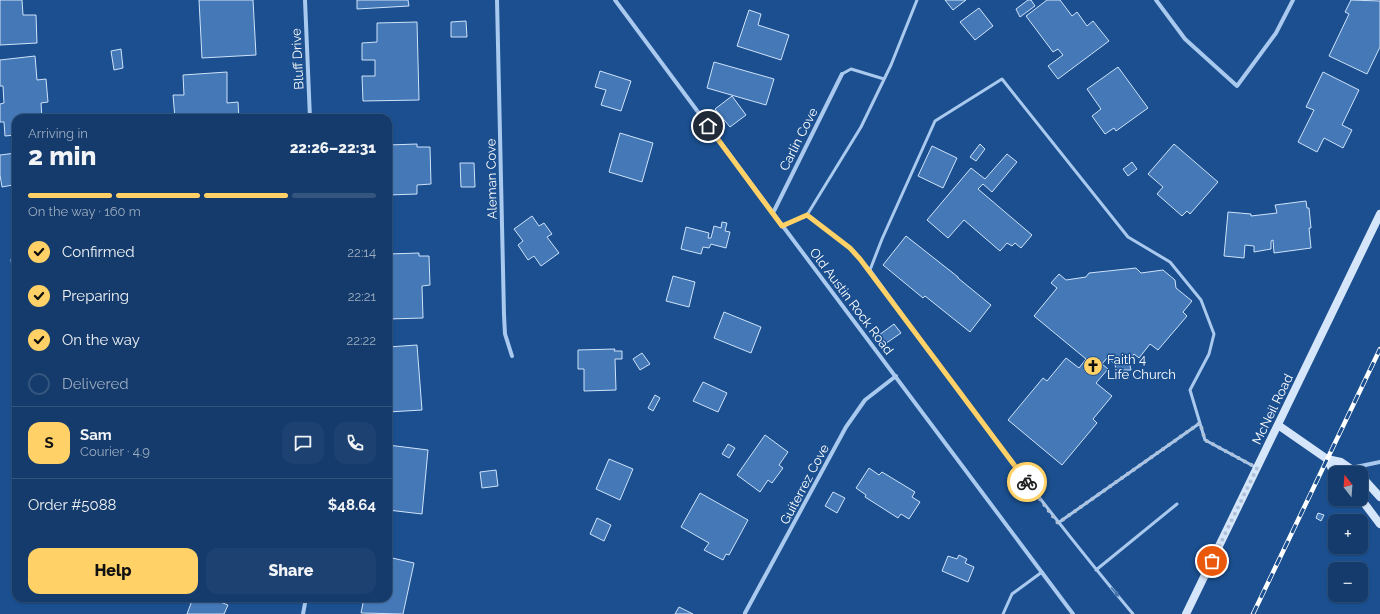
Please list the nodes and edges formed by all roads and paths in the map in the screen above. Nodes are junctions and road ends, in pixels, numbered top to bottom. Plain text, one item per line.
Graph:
1 (305, 0) edge
2 (497, 0) edge
3 (615, 0) edge
4 (917, 0) edge
5 (1156, 0) edge
6 (1293, 0) edge
7 (842, 74) joint
8 (884, 79) junction
9 (310, 114) edge
10 (773, 213) junction
11 (1380, 214) edge
12 (807, 215) junction
13 (782, 226) junction
14 (870, 270) junction
15 (512, 356) dead end
16 (896, 376) junction
17 (1200, 423) junction
18 (1278, 425) junction
19 (1327, 459) junction
20 (1380, 462) edge
21 (1330, 466) edge
22 (1347, 466) edge
23 (1368, 466) edge
24 (1257, 468) junction
25 (1368, 484) edge
26 (1380, 497) edge
27 (1177, 504) dead end
28 (1366, 506) edge
29 (1058, 523) junction
30 (1380, 524) edge
31 (1096, 570) junction
32 (1042, 572) junction
33 (305, 602) edge
34 (745, 613) edge
35 (302, 614) edge
36 (1002, 614) edge
37 (1073, 614) edge
38 (1133, 614) edge
39 (1186, 614) edge

1 - 9 street, Bluff Drive
2 - 15 street, Aleman Cove
3 - 10 street, Old Austin Rock Road
4 - 8 lane
5 - 6 street
7 - 8 lane
7 - 10 street, Carlin Cove
8 - 12 lane
10 - 13 street, Old Austin Rock Road
11 - 18 main road, McNeil Road
12 - 13 lane
12 - 14 lane
13 - 16 street, Old Austin Rock Road
14 - 17 lane
14 - 29 lane
16 - 32 street, Old Austin Rock Road
16 - 34 street, Guiterrez Cove
17 - 24 lane
17 - 29 lane
18 - 19 main road
18 - 24 main road, McNeil Road
19 - 21 main road
19 - 22 main road
20 - 23 street
24 - 39 main road, McNeil Road
25 - 26 main road
27 - 31 lane
28 - 30 main road
29 - 31 lane
31 -> 38 lane
32 - 36 lane
32 - 37 street, Old Austin Rock Road
33 - 35 street

